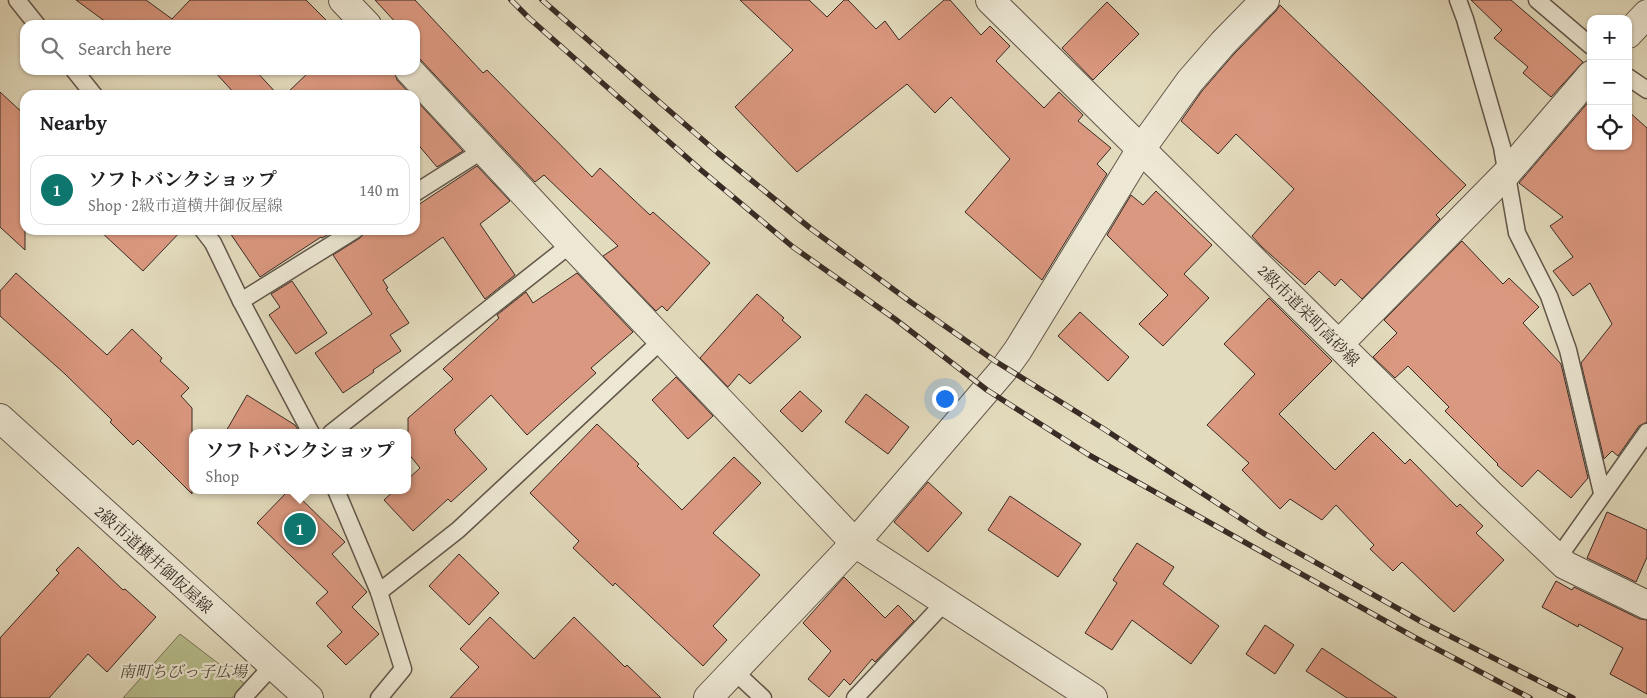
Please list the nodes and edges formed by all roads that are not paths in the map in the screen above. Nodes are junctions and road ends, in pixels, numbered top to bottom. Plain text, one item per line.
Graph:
1 (17, 0) edge
2 (343, 0) edge
3 (990, 0) edge
4 (1265, 0) edge
5 (1458, 0) edge
6 (1537, 0) edge
7 (1647, 14) edge
8 (33, 20) edge
9 (362, 20) edge
10 (1632, 30) edge
11 (1587, 43) edge
12 (78, 75) edge
13 (414, 75) edge
14 (1587, 80) edge
15 (1632, 80) edge
16 (90, 90) edge
17 (1647, 90) edge
18 (1141, 149) junction
19 (483, 150) junction
20 (1506, 173) junction
21 (420, 190) edge
22 (207, 235) edge
23 (347, 235) edge
24 (571, 244) junction
25 (241, 302) junction
26 (662, 340) junction
27 (1339, 344) junction
28 (0, 418) edge
29 (309, 429) edge
30 (336, 429) edge
31 (1647, 432) edge
32 (1602, 492) junction
33 (338, 494) edge
34 (855, 543) junction
35 (1558, 558) junction
36 (379, 592) junction
37 (945, 602) junction
38 (1647, 605) edge
39 (273, 665) junction
40 (734, 671) junction
41 (243, 698) edge
42 (309, 698) edge
43 (379, 698) edge
44 (708, 698) edge
45 (763, 698) edge
46 (855, 698) edge
47 (1093, 698) edge

1 - 8 lane
2 - 9 street
3 - 18 street, 2級市道栄町高砂線
4 - 18 street
5 - 20 lane
6 - 11 lane
7 - 10 street
12 - 16 lane
13 - 19 street
14 - 20 street
15 - 17 lane
18 - 27 street, 2級市道栄町高砂線
18 - 34 street
19 - 21 lane
19 - 24 street
20 - 27 street
20 - 32 lane
22 - 25 lane
23 - 25 lane
24 - 26 street
24 - 30 lane
25 - 29 lane
26 - 34 street
26 - 36 lane
27 - 35 street, 2級市道栄町高砂線
28 - 39 street, 2級市道横井御仮屋線
31 - 32 lane
32 - 35 lane
33 - 36 lane
34 - 37 street
34 - 40 street
35 - 38 street, 2級市道栄町高砂線
36 - 43 lane
37 - 46 lane
37 - 47 street
39 - 41 lane
39 - 42 street, 2級市道横井御仮屋線
40 - 44 street
40 - 45 lane

